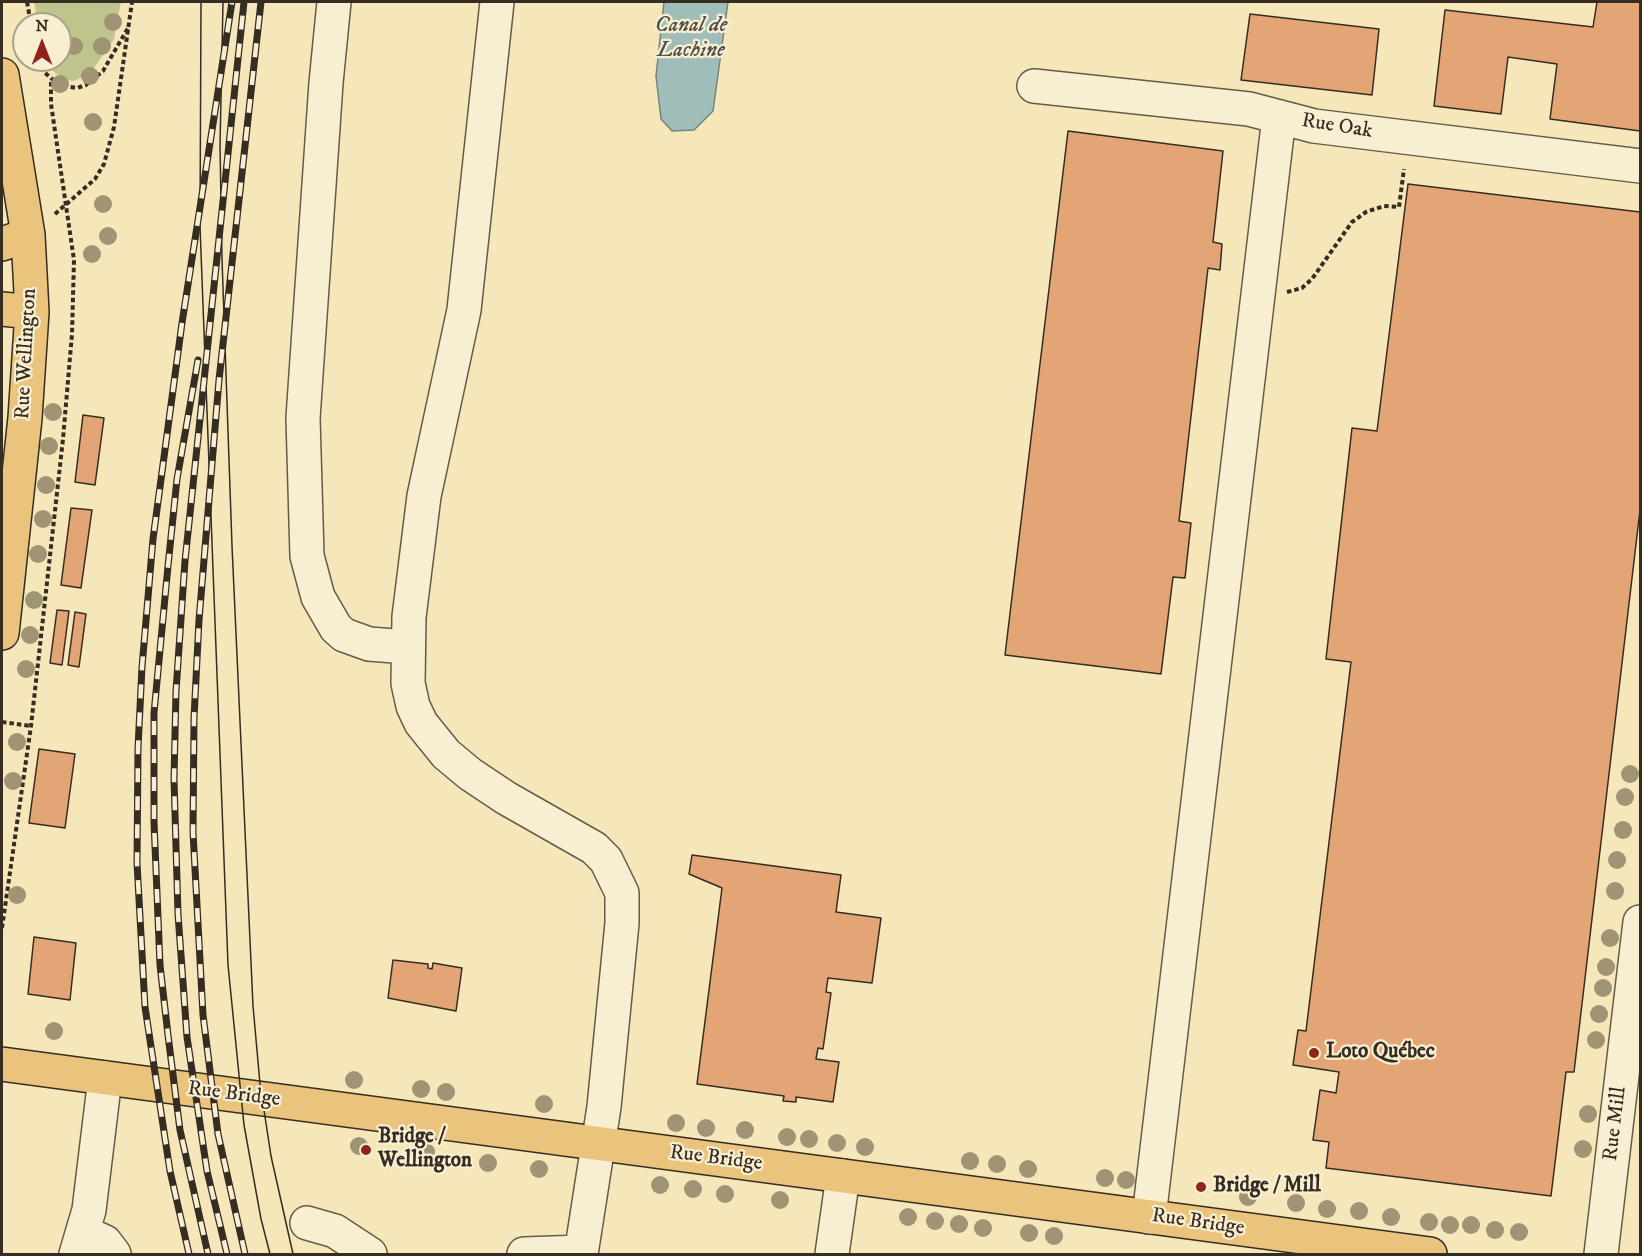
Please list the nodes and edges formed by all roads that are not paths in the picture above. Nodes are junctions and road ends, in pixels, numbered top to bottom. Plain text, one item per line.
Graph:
1 (334, 2) edge
2 (497, 2) edge
3 (2, 75) edge
4 (1034, 86) dead end
5 (1279, 117) junction
6 (1641, 166) edge
7 (15, 240) edge
8 (17, 310) edge
9 (2, 633) edge
10 (408, 647) junction
11 (1640, 924) edge
12 (2, 1064) edge
13 (105, 1078) junction
14 (599, 1143) junction
15 (843, 1176) junction
16 (1149, 1217) junction
17 (307, 1223) dead end
18 (80, 1243) edge
19 (581, 1253) edge
20 (114, 1254) edge
21 (370, 1254) edge
22 (524, 1254) edge
23 (832, 1254) edge
24 (1430, 1254) edge
25 (1600, 1254) edge

1 - 10 street
2 - 10 street
3 - 7 main road, Rue Wellington
4 - 5 street, Rue Oak
5 - 6 street, Rue Oak
5 - 16 street
7 - 8 main road, Rue Wellington
8 - 9 main road, Rue Wellington
10 - 14 street
11 - 25 street, Rue Mill
12 - 13 main road, Rue Bridge
13 - 14 main road, Rue Bridge
13 - 18 street
14 - 15 main road, Rue Bridge
14 - 19 street
15 - 16 main road, Rue Bridge
15 - 23 street
16 - 24 main road, Rue Bridge
17 - 21 street
18 - 20 street
19 - 22 street

